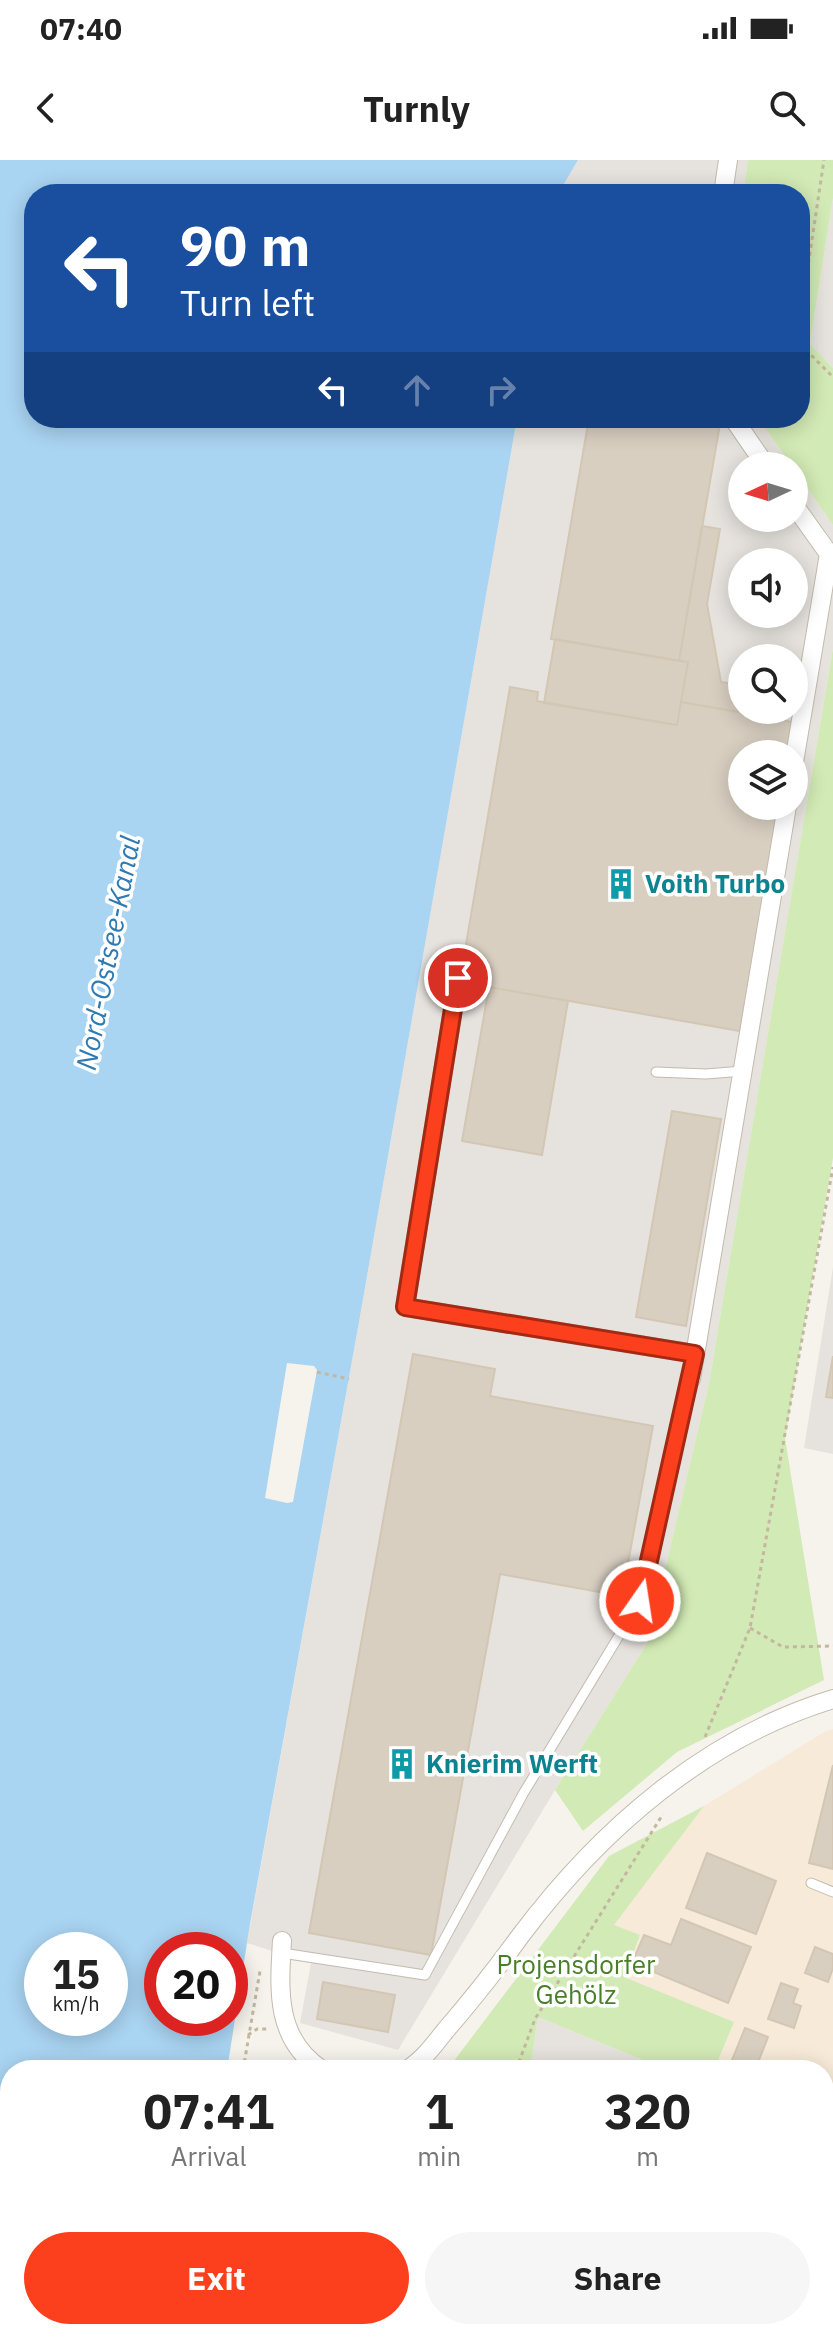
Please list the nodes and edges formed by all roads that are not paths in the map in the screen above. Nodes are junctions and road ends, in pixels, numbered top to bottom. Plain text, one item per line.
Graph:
1 (728, 160) edge
2 (724, 184) edge
3 (740, 428) edge
4 (756, 452) edge
5 (808, 525) edge
6 (798, 740) edge
7 (785, 820) edge
8 (458, 978) dead end
9 (743, 1071) junction
10 (656, 1072) dead end
11 (695, 1354) junction
12 (691, 1379) joint
13 (833, 1699) edge
14 (811, 1883) dead end
15 (833, 1892) edge
16 (282, 1941) joint
17 (310, 2060) edge
18 (420, 2060) edge

1 - 2 street
3 - 4 street
5 - 6 street
7 - 9 street
8 - 11 street
9 - 10 lane
9 - 11 street
11 - 12 street
12 - 16 lane
13 - 18 street
14 - 15 lane
16 - 17 street

